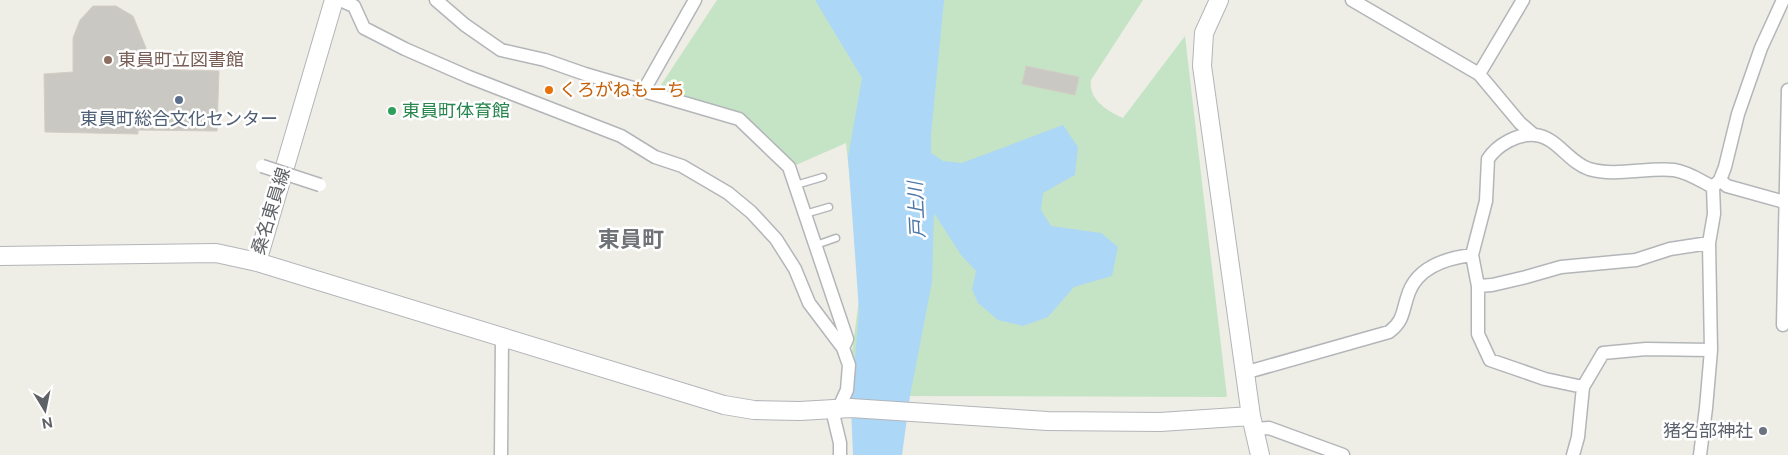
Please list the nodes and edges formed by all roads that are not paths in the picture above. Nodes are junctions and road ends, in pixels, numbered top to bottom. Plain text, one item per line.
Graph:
1 (334, 0) edge
2 (340, 0) edge
3 (436, 0) edge
4 (695, 0) edge
5 (1220, 0) edge
6 (1352, 0) edge
7 (1522, 0) edge
8 (1784, 0) edge
9 (449, 5) edge
10 (1788, 12) edge
11 (1479, 74) junction
12 (644, 90) junction
13 (1788, 90) edge
14 (1534, 135) junction
15 (262, 166) dead end
16 (823, 177) dead end
17 (1716, 184) junction
18 (320, 185) dead end
19 (796, 185) junction
20 (1787, 203) edge
21 (829, 207) dead end
22 (805, 214) junction
23 (836, 238) dead end
24 (1709, 243) junction
25 (816, 245) junction
26 (1472, 255) junction
27 (0, 256) edge
28 (257, 262) junction
29 (1478, 286) junction
30 (1783, 325) dead end
31 (502, 338) junction
32 (843, 348) junction
33 (1711, 350) junction
34 (1244, 373) junction
35 (1583, 387) junction
36 (844, 408) junction
37 (1252, 422) junction
38 (501, 455) edge
39 (840, 455) edge
40 (1260, 455) edge
41 (1343, 455) edge
42 (1573, 455) edge
43 (1700, 455) edge

1 - 28 street, 桑名東員線
2 - 32 street
3 - 9 street
4 - 12 street
5 - 34 street
6 - 11 street
7 - 11 street
8 - 10 street
8 - 17 street
9 - 12 street
11 - 14 street
12 - 19 street
13 - 20 street
14 - 17 street
14 - 26 street
15 - 18 street, bridge
16 - 19 lane
17 - 20 street
17 - 24 street
19 - 22 street
20 - 30 street
21 - 22 lane
22 - 25 street
23 - 25 lane
24 - 29 street
24 - 33 street
25 - 32 street
26 - 29 street
26 - 34 street
27 - 28 street, 桑名東員線
28 - 31 street
29 - 35 street
31 - 36 street
31 - 38 street
32 - 36 street
33 - 35 street
33 - 43 street
34 - 37 street
35 - 42 street
36 - 37 street
36 - 39 street
37 - 40 street
37 - 41 street

